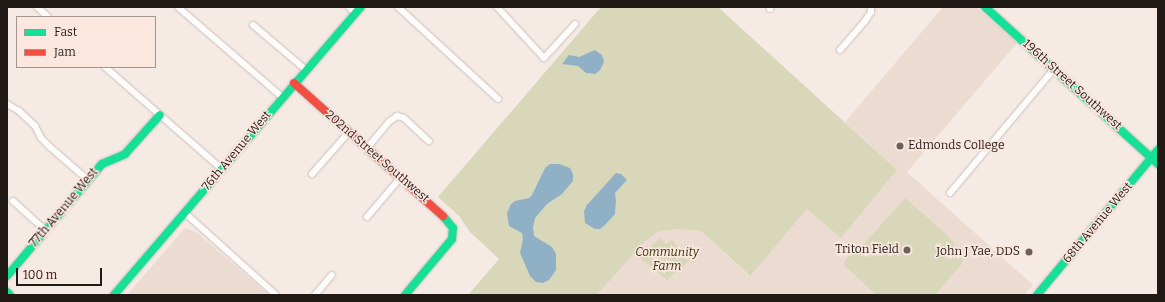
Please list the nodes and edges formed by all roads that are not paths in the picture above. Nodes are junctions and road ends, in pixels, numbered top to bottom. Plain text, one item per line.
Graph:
1 (37, 7) edge
2 (178, 7) edge
3 (349, 7) edge
4 (398, 7) edge
5 (497, 7) edge
6 (871, 7) edge
7 (986, 7) edge
8 (358, 10) edge
9 (47, 16) edge
10 (575, 24) dead end
11 (252, 25) dead end
12 (840, 50) dead end
13 (106, 68) edge
14 (1054, 69) junction
15 (306, 70) junction
16 (294, 83) junction
17 (282, 97) junction
18 (498, 99) dead end
19 (7, 104) edge
20 (160, 115) junction
21 (349, 132) junction
22 (429, 141) dead end
23 (367, 148) junction
24 (1158, 150) edge
25 (1151, 158) junction
26 (1158, 164) edge
27 (222, 169) junction
28 (312, 174) dead end
29 (401, 177) junction
30 (88, 180) junction
31 (950, 193) dead end
32 (13, 201) dead end
33 (184, 213) junction
34 (367, 217) dead end
35 (45, 230) junction
36 (332, 275) dead end
37 (7, 276) edge
38 (7, 292) edge
39 (10, 295) edge
40 (114, 295) edge
41 (276, 295) edge
42 (315, 295) edge
43 (405, 295) edge
44 (1037, 295) edge

1 - 9 street
2 - 17 street
3 - 8 street
4 - 18 street
5 - 10 street
6 - 12 street
7 - 14 street, 196th Street Southwest
8 - 15 street, 76th Avenue West
11 - 15 street
13 - 20 street
14 - 25 street, 196th Street Southwest
14 - 31 street
15 - 16 street, 76th Avenue West
16 - 17 street, 76th Avenue West
16 - 21 street, 202nd Street Southwest
17 - 27 street, 76th Avenue West
19 - 30 street
20 - 27 street
20 - 30 street, 77th Avenue West
21 - 23 street, 202nd Street Southwest
21 - 28 street
22 - 23 street
23 - 29 street, 202nd Street Southwest
24 - 25 street, 68th Avenue West
25 - 26 street, 196th Street Southwest
25 - 44 street, 68th Avenue West
27 - 33 street, 76th Avenue West
29 - 34 street
29 - 43 street, 202nd Street Southwest
30 - 35 street, 77th Avenue West
32 - 35 street
33 - 40 street, 76th Avenue West
33 - 41 street
35 - 37 street, 77th Avenue West
36 - 42 street
38 - 39 street

